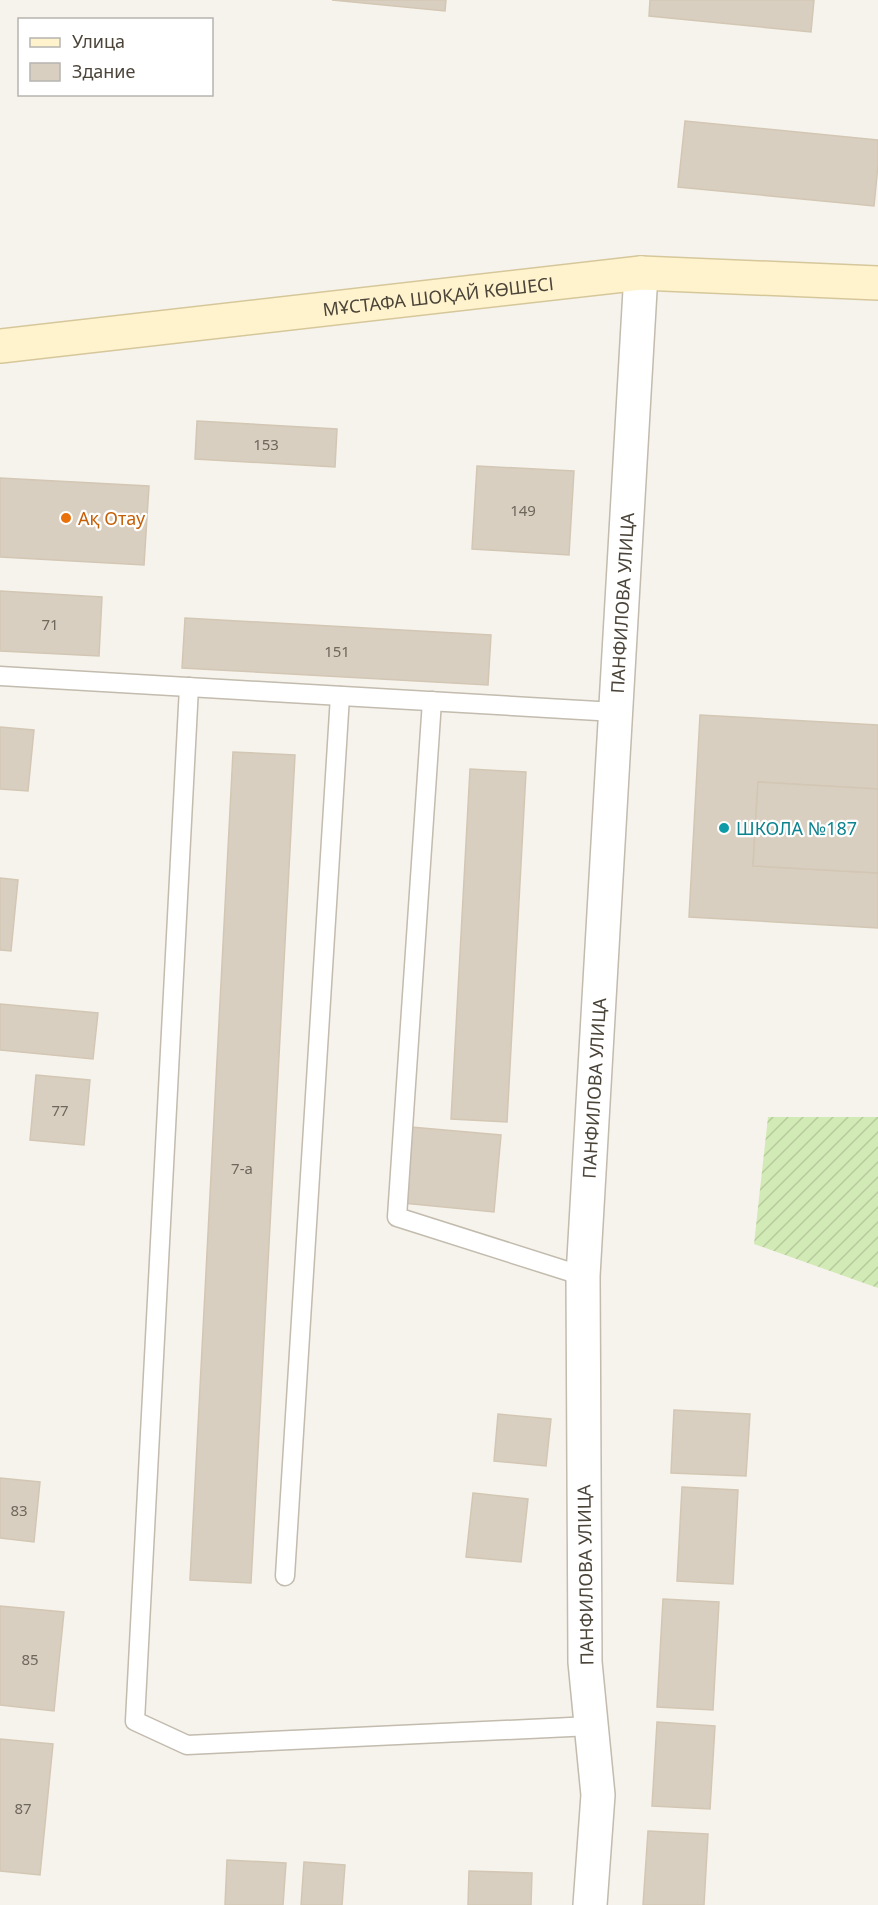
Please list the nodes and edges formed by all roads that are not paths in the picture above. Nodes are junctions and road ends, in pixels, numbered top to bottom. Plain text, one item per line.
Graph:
1 (641, 273) junction
2 (878, 283) edge
3 (0, 346) edge
4 (0, 676) edge
5 (189, 687) junction
6 (340, 696) junction
7 (432, 701) junction
8 (615, 712) junction
9 (583, 1275) junction
10 (285, 1576) dead end
11 (591, 1726) junction
12 (590, 1905) edge

1 - 2 street, МҰСТАФА ШОҚАЙ КӨШЕСІ
1 - 3 street, МҰСТАФА ШОҚАЙ КӨШЕСІ
1 - 8 street, ПАНФИЛОВА УЛИЦА
4 - 5 lane
5 - 6 lane
5 - 11 lane
6 - 7 lane
6 - 10 lane
7 - 8 lane
7 - 9 lane
8 - 9 street, ПАНФИЛОВА УЛИЦА
9 - 11 street, ПАНФИЛОВА УЛИЦА
11 - 12 street, ПАНФИЛОВА УЛИЦА

